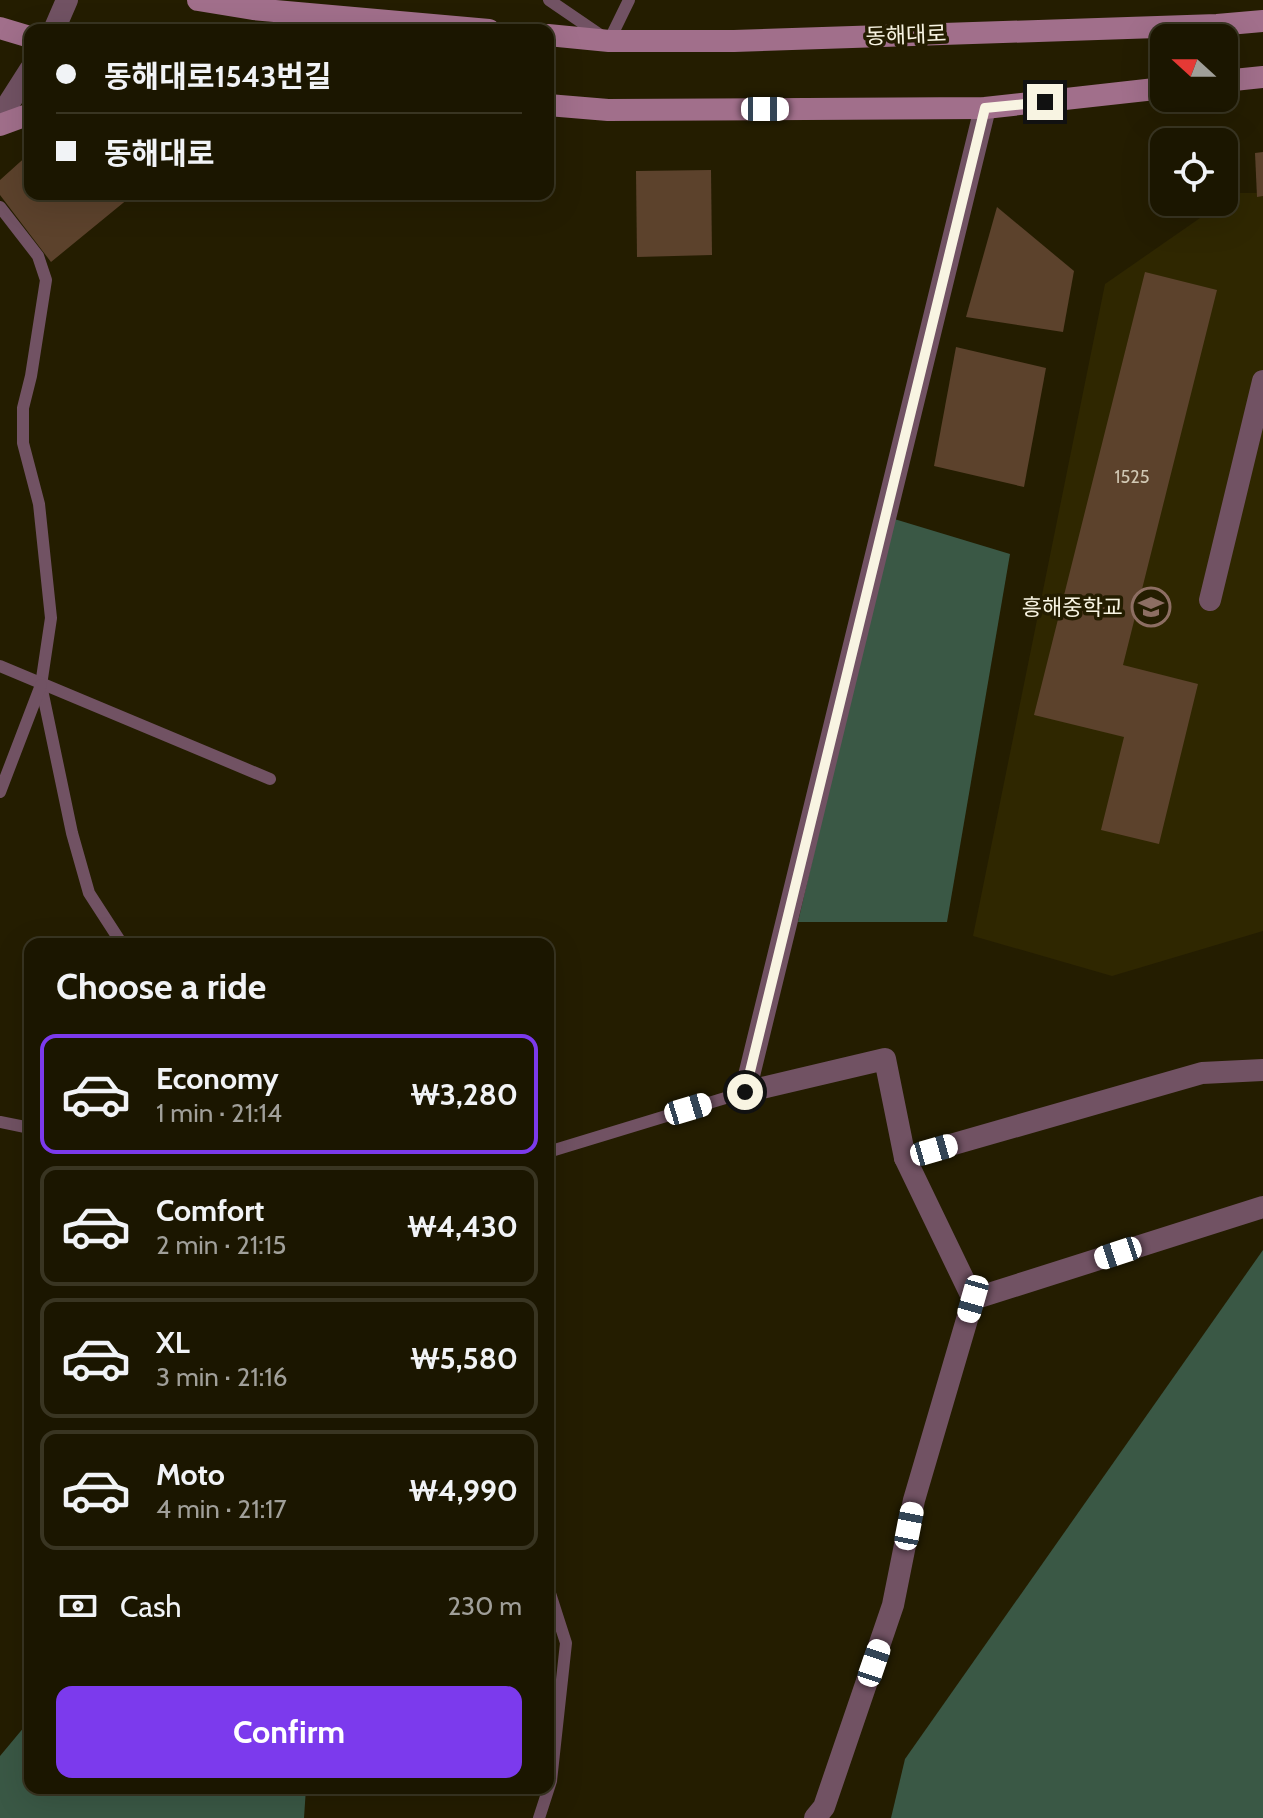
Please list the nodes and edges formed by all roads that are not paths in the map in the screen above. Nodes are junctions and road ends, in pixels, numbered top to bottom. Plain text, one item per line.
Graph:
1 (67, 0) edge
2 (549, 0) edge
3 (629, 0) edge
4 (212, 1) edge
5 (1263, 21) edge
6 (57, 24) edge
7 (432, 24) edge
8 (0, 28) edge
9 (24, 35) edge
10 (554, 36) edge
11 (609, 41) junction
12 (1263, 77) edge
13 (24, 79) edge
14 (1238, 80) edge
15 (1150, 90) edge
16 (554, 106) edge
17 (985, 108) junction
18 (24, 116) edge
19 (0, 117) edge
20 (0, 125) edge
21 (0, 207) edge
22 (1263, 381) edge
23 (1210, 600) dead end
24 (0, 666) edge
25 (41, 685) junction
26 (270, 779) dead end
27 (0, 792) edge
28 (118, 938) edge
29 (1263, 1070) edge
30 (745, 1092) junction
31 (0, 1122) edge
32 (24, 1127) edge
33 (554, 1150) edge
34 (905, 1158) junction
35 (1263, 1207) edge
36 (973, 1299) junction
37 (554, 1606) edge
38 (554, 1753) edge
39 (547, 1794) edge
40 (539, 1818) edge
41 (815, 1818) edge

1 - 6 street
2 - 11 lane
3 - 11 lane
4 - 7 main road
5 - 11 main road, 동해대로
8 - 9 main road
10 - 11 main road, 동해대로
12 - 14 main road
13 - 19 street
15 - 17 main road
16 - 17 main road
17 - 30 street
18 - 20 main road
21 - 25 lane
22 - 23 street
24 - 25 lane
25 - 26 lane
25 - 27 lane
25 - 28 lane
29 - 34 street
30 - 33 lane
30 - 34 street
31 - 32 lane
34 - 36 street
35 - 36 street
36 - 41 street
37 - 38 lane
39 - 40 lane

